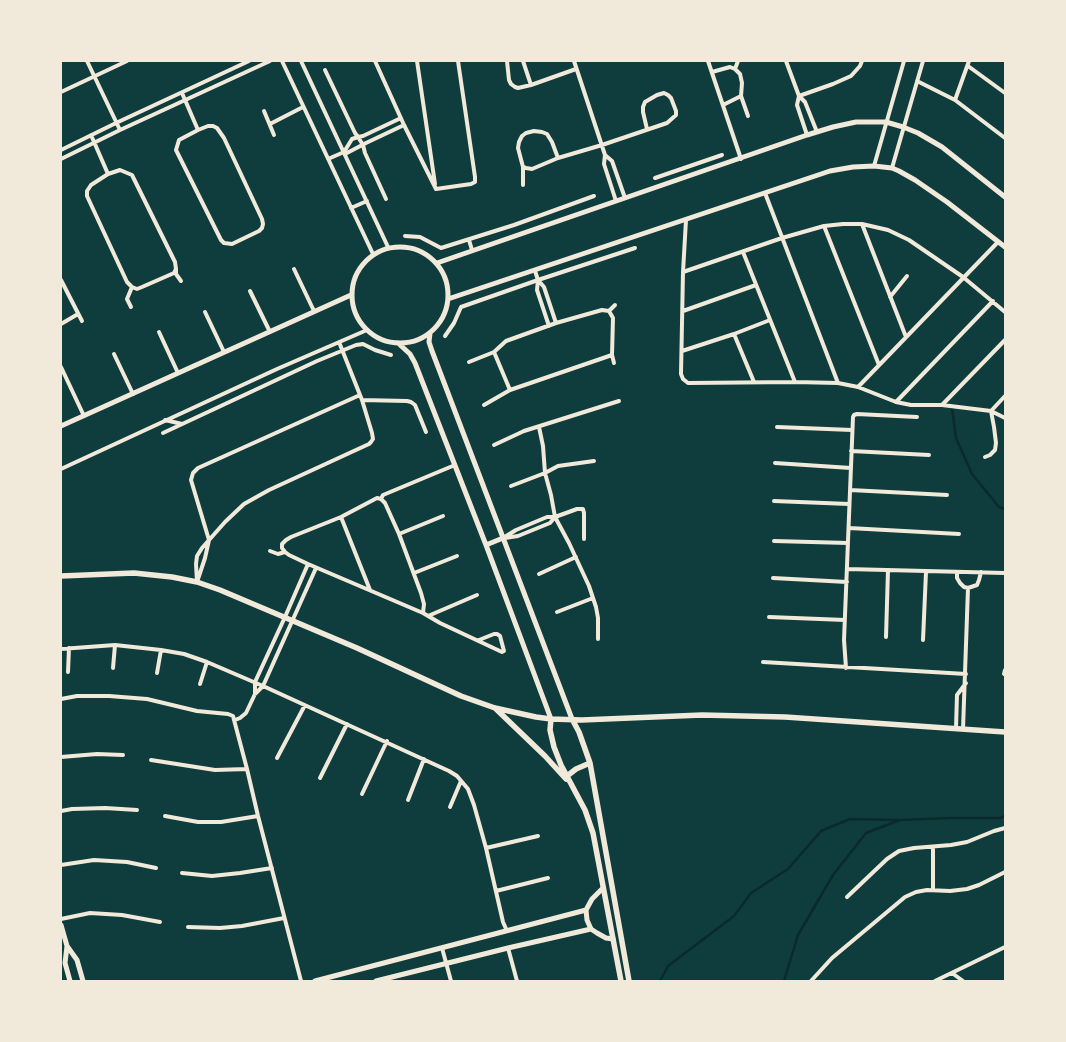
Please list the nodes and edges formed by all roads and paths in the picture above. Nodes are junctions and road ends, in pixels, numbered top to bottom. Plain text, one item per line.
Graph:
1 (87, 61) edge
2 (127, 61) edge
3 (249, 61) edge
4 (270, 61) edge
5 (282, 61) edge
6 (301, 61) edge
7 (383, 61) edge
8 (417, 61) edge
9 (458, 61) edge
10 (506, 61) edge
11 (523, 61) edge
12 (574, 61) edge
13 (708, 61) edge
14 (738, 61) edge
15 (786, 61) edge
16 (862, 61) edge
17 (904, 61) edge
18 (923, 61) edge
19 (376, 63) edge
20 (968, 64) edge
21 (576, 69) junction
22 (736, 69) junction
23 (325, 70) dead end
24 (712, 72) junction
25 (95, 77) junction
26 (917, 81) junction
27 (531, 85) junction
28 (61, 92) edge
29 (182, 93) junction
30 (1005, 93) edge
31 (741, 96) junction
32 (799, 96) junction
33 (185, 100) junction
34 (956, 100) junction
35 (723, 105) junction
36 (303, 107) junction
37 (264, 111) dead end
38 (748, 116) dead end
39 (401, 118) junction
40 (886, 122) junction
41 (116, 123) junction
42 (270, 124) junction
43 (404, 125) junction
44 (904, 127) junction
45 (647, 129) junction
46 (120, 130) junction
47 (198, 130) junction
48 (817, 132) junction
49 (91, 135) junction
50 (274, 135) dead end
51 (807, 135) junction
52 (358, 136) junction
53 (1005, 138) edge
54 (94, 143) junction
55 (363, 145) junction
56 (602, 145) junction
57 (61, 150) edge
58 (344, 153) junction
59 (605, 155) junction
60 (722, 155) dead end
61 (558, 158) junction
62 (61, 159) edge
63 (328, 159) junction
64 (741, 159) junction
65 (874, 166) junction
66 (523, 167) junction
67 (684, 168) junction
68 (892, 168) junction
69 (108, 174) junction
70 (688, 177) junction
71 (655, 178) dead end
72 (523, 185) dead end
73 (436, 189) junction
74 (765, 193) junction
75 (594, 196) dead end
76 (1005, 197) edge
77 (625, 198) junction
78 (386, 200) dead end
79 (367, 201) junction
80 (616, 201) junction
81 (565, 206) junction
82 (352, 208) junction
83 (568, 218) junction
84 (686, 220) junction
85 (862, 224) junction
86 (514, 225) junction
87 (824, 226) junction
88 (517, 235) junction
89 (405, 236) dead end
90 (782, 238) junction
91 (469, 240) junction
92 (624, 240) junction
93 (998, 242) junction
94 (388, 247) junction
95 (1005, 247) edge
96 (635, 248) dead end
97 (472, 250) junction
98 (627, 250) junction
99 (743, 252) junction
100 (373, 254) junction
101 (437, 263) junction
102 (176, 269) junction
103 (294, 270) dead end
104 (535, 270) junction
105 (683, 272) junction
106 (906, 276) dead end
107 (964, 277) junction
108 (61, 280) edge
109 (538, 280) junction
110 (181, 281) dead end
111 (756, 285) junction
112 (132, 287) junction
113 (250, 291) dead end
114 (472, 291) junction
115 (351, 295) junction
116 (890, 297) junction
117 (448, 299) junction
118 (993, 301) junction
119 (475, 302) junction
120 (615, 305) dead end
121 (131, 307) dead end
122 (314, 311) junction
123 (609, 311) junction
124 (682, 311) junction
125 (205, 312) dead end
126 (1005, 312) edge
127 (78, 314) junction
128 (770, 320) junction
129 (82, 321) dead end
130 (556, 323) junction
131 (61, 324) edge
132 (549, 326) junction
133 (367, 330) junction
134 (159, 332) dead end
135 (270, 332) junction
136 (430, 333) junction
137 (734, 334) junction
138 (445, 336) dead end
139 (906, 337) junction
140 (1005, 340) edge
141 (338, 342) junction
142 (398, 343) junction
143 (342, 350) junction
144 (682, 351) junction
145 (224, 352) junction
146 (494, 352) junction
147 (114, 354) dead end
148 (392, 355) dead end
149 (612, 355) junction
150 (469, 362) dead end
151 (614, 363) dead end
152 (879, 365) junction
153 (61, 367) edge
154 (178, 373) junction
155 (754, 382) junction
156 (795, 382) junction
157 (838, 383) junction
158 (858, 387) junction
159 (510, 390) junction
160 (133, 394) junction
161 (1005, 396) edge
162 (361, 397) junction
163 (619, 401) dead end
164 (896, 402) junction
165 (484, 405) dead end
166 (942, 405) junction
167 (991, 411) junction
168 (84, 416) junction
169 (917, 417) dead end
170 (1005, 418) edge
171 (165, 420) junction
172 (182, 424) junction
173 (61, 426) edge
174 (539, 427) junction
175 (777, 427) dead end
176 (852, 430) junction
177 (426, 432) dead end
178 (163, 433) dead end
179 (494, 446) dead end
180 (851, 451) junction
181 (929, 455) dead end
182 (985, 456) dead end
183 (594, 461) dead end
184 (774, 463) dead end
185 (455, 465) junction
186 (851, 468) junction
187 (61, 470) edge
188 (545, 473) junction
189 (511, 486) dead end
190 (850, 490) junction
191 (947, 495) dead end
192 (380, 499) junction
193 (774, 501) dead end
194 (850, 504) junction
195 (444, 516) dead end
196 (341, 517) junction
197 (555, 517) junction
198 (849, 528) junction
199 (399, 534) junction
200 (959, 534) dead end
201 (503, 538) junction
202 (584, 539) dead end
203 (209, 540) junction
204 (774, 541) dead end
205 (848, 543) junction
206 (486, 545) junction
207 (270, 551) dead end
208 (284, 552) junction
209 (457, 556) dead end
210 (576, 557) junction
211 (308, 564) junction
212 (316, 568) junction
213 (847, 569) junction
214 (888, 570) junction
215 (926, 572) junction
216 (957, 572) junction
217 (980, 572) junction
218 (414, 573) junction
219 (1005, 573) edge
220 (539, 574) dead end
221 (61, 576) edge
222 (773, 578) dead end
223 (197, 582) junction
224 (847, 582) junction
225 (968, 588) junction
226 (370, 590) junction
227 (478, 594) dead end
228 (593, 598) junction
229 (557, 612) dead end
230 (425, 614) junction
231 (285, 617) junction
232 (769, 618) dead end
233 (293, 620) junction
234 (845, 620) junction
235 (886, 637) dead end
236 (598, 639) dead end
237 (479, 640) junction
238 (923, 640) dead end
239 (115, 645) junction
240 (69, 648) junction
241 (61, 649) edge
242 (161, 650) junction
243 (207, 662) junction
244 (763, 662) dead end
245 (113, 668) dead end
246 (846, 668) junction
247 (1005, 670) edge
248 (68, 672) dead end
249 (157, 673) dead end
250 (966, 674) junction
251 (1004, 674) edge
252 (255, 682) junction
253 (966, 683) junction
254 (200, 684) dead end
255 (263, 686) junction
256 (255, 694) junction
257 (61, 699) edge
258 (305, 705) junction
259 (495, 708) junction
260 (551, 719) junction
261 (572, 719) junction
262 (234, 720) junction
263 (347, 724) junction
264 (956, 728) junction
265 (964, 729) junction
266 (1005, 732) edge
267 (387, 742) junction
268 (123, 755) dead end
269 (61, 757) edge
270 (277, 758) dead end
271 (424, 759) junction
272 (151, 760) dead end
273 (590, 763) junction
274 (247, 769) junction
275 (567, 776) junction
276 (320, 778) dead end
277 (461, 781) junction
278 (576, 793) junction
279 (362, 794) dead end
280 (408, 800) dead end
281 (450, 807) dead end
282 (137, 810) dead end
283 (61, 811) edge
284 (165, 816) dead end
285 (258, 816) junction
286 (1005, 828) edge
287 (538, 836) dead end
288 (933, 847) junction
289 (486, 848) junction
290 (61, 865) edge
291 (156, 868) dead end
292 (272, 868) junction
293 (1005, 872) edge
294 (182, 873) dead end
295 (548, 878) dead end
296 (603, 888) junction
297 (933, 890) junction
298 (496, 891) junction
299 (847, 897) dead end
300 (586, 910) junction
301 (284, 918) junction
302 (61, 919) edge
303 (160, 922) dead end
304 (61, 925) edge
305 (188, 927) dead end
306 (590, 929) junction
307 (506, 931) junction
308 (613, 939) junction
309 (67, 946) junction
310 (442, 948) junction
311 (508, 948) junction
312 (1005, 948) edge
313 (446, 963) junction
314 (952, 973) junction
315 (70, 981) edge
316 (83, 981) edge
317 (301, 981) edge
318 (315, 981) edge
319 (376, 981) edge
320 (451, 981) edge
321 (517, 981) edge
322 (621, 981) edge
323 (629, 981) edge
324 (811, 981) edge
325 (935, 981) edge
326 (963, 981) edge

1 - 25 street
2 - 25 street
3 - 29 street
4 - 33 street
5 - 36 street
6 - 58 street
7 - 19 street
8 - 73 street
9 - 73 street
10 - 27 street
11 - 27 street
12 - 21 street
13 - 24 street
14 - 22 street
15 - 32 street
16 - 32 street
17 - 40 street
18 - 26 street
19 - 39 street
20 - 30 street
20 - 34 street
21 - 27 street
21 - 56 street
22 - 24 street
22 - 31 street
23 - 52 street
24 - 35 street
25 - 28 street
25 - 41 street
26 - 34 street
26 - 44 street
29 - 33 street
29 - 41 street
31 - 35 street
31 - 38 street
32 - 48 street
32 - 51 street
33 - 46 street
33 - 47 street
34 - 53 street
35 - 64 street
36 - 42 street
36 - 63 street
37 - 42 street
39 - 43 street
39 - 52 street
40 - 44 street
40 - 48 street
40 - 65 street
41 - 46 street
41 - 49 street
42 - 50 street
43 - 55 street
43 - 73 street
44 - 68 street
44 - 76 street
45 - 45 street
45 - 56 street
46 - 54 street
47 - 47 street
48 - 51 street
49 - 54 street
49 - 57 street
51 - 64 street
52 - 55 street
52 - 58 street
54 - 62 street
54 - 69 street
55 - 58 street
55 - 78 street
56 - 59 street
56 - 61 street
58 - 63 street
58 - 79 street
59 - 77 street
59 - 80 street
60 - 67 street
61 - 66 street
61 - 66 street
63 - 82 street
64 - 70 street
65 - 68 street
65 - 74 street
66 - 72 street
67 - 70 street
67 - 71 street
68 - 93 street
69 - 102 street
69 - 112 street
70 - 77 street
74 - 84 street
74 - 90 street
75 - 81 street
77 - 80 street
79 - 82 street
79 - 94 street
80 - 83 street
81 - 83 street
81 - 86 street
82 - 100 street
83 - 88 street
84 - 92 street
84 - 105 street
85 - 87 street
85 - 107 street
85 - 116 street
86 - 88 street
86 - 91 street
87 - 90 street
87 - 152 street
88 - 97 street
89 - 91 street
90 - 99 street
90 - 157 street
91 - 97 street
92 - 98 street
92 - 104 street
93 - 95 street
93 - 107 street
94 - 100 street
94 - 101 street
96 - 98 street
97 - 101 street
98 - 109 street
99 - 105 street
99 - 111 street
100 - 115 street
101 - 117 street
102 - 110 street
102 - 112 street
103 - 122 street
104 - 109 street
104 - 114 street
105 - 124 street
106 - 116 street
107 - 118 street
107 - 139 street
108 - 127 street
109 - 119 street
109 - 130 street
109 - 132 street
111 - 124 street
111 - 128 street
112 - 121 street
113 - 135 street
114 - 117 street
114 - 119 street
115 - 122 street
115 - 133 street
116 - 139 street
117 - 136 street
118 - 126 street
118 - 164 street
119 - 138 street
120 - 123 street
122 - 135 street
123 - 130 street
123 - 149 street
124 - 144 street
125 - 145 street
127 - 129 street
127 - 131 street
128 - 137 street
128 - 156 street
130 - 132 street
132 - 146 street
133 - 141 street
133 - 142 street
134 - 154 street
135 - 145 street
136 - 142 street
136 - 201 street
137 - 144 street
137 - 155 street
139 - 152 street
140 - 166 street
141 - 143 street
141 - 171 street
142 - 185 street
143 - 148 street
143 - 162 street
143 - 172 street
144 - 155 street
145 - 154 street
146 - 150 street
146 - 159 street
147 - 160 street
149 - 151 street
149 - 159 street
152 - 158 street
153 - 168 street
154 - 160 street
155 - 156 street
156 - 157 street
157 - 158 street
158 - 164 street
159 - 165 street
160 - 168 street
161 - 167 street
162 - 177 street
162 - 203 street
162 - 203 street
163 - 174 street
164 - 166 street
166 - 167 street
167 - 170 street
167 - 182 street
168 - 173 street
169 - 176 street
171 - 172 street
171 - 187 street
172 - 178 street
174 - 179 street
174 - 188 street
175 - 176 street
176 - 180 street
180 - 181 street
180 - 186 street
183 - 188 street
184 - 186 street
185 - 192 street
185 - 206 street
186 - 190 street
188 - 189 street
188 - 197 street
190 - 191 street
190 - 194 street
192 - 196 street
192 - 199 street
193 - 194 street
194 - 198 street
195 - 199 street
196 - 208 street
196 - 226 street
197 - 201 street
197 - 202 street
197 - 210 street
198 - 200 street
198 - 205 street
199 - 218 street
201 - 206 street
201 - 261 street
203 - 223 street
203 - 223 street
204 - 205 street
205 - 213 street
206 - 260 street
207 - 208 street
208 - 211 street
209 - 218 street
210 - 220 street
210 - 228 street
211 - 212 street
211 - 231 street
212 - 226 street
212 - 233 street
213 - 214 street
213 - 224 street
214 - 215 street
214 - 235 street
215 - 216 street
215 - 238 street
216 - 217 street
216 - 225 street
217 - 219 street
217 - 225 street
218 - 230 street
221 - 223 main road
222 - 224 street
223 - 231 main road
224 - 234 street
225 - 250 street
226 - 230 street
227 - 230 street
228 - 229 street
228 - 236 street
230 - 237 street
231 - 233 main road
231 - 252 street
232 - 234 street
233 - 255 street
233 - 259 main road
234 - 246 street
237 - 237 street
239 - 240 street
239 - 242 street
239 - 245 street
240 - 241 street
240 - 248 street
242 - 243 street
242 - 249 street
243 - 252 street
243 - 254 street
244 - 246 street
246 - 250 street
247 - 251 street
250 - 253 street
252 - 255 street
252 - 256 street
253 - 264 street
253 - 265 street
255 - 256 street
255 - 258 street
256 - 262 street
257 - 262 street
258 - 263 street
258 - 270 street
259 - 260 main road
259 - 278 main road
260 - 261 main road
260 - 275 main road
261 - 264 main road
261 - 273 main road
262 - 274 street
263 - 267 street
263 - 276 street
264 - 265 main road
265 - 266 main road
267 - 271 street
267 - 279 street
268 - 269 street
271 - 277 street
271 - 280 street
272 - 274 street
273 - 275 main road
273 - 323 main road
274 - 285 street
275 - 278 main road
277 - 281 street
277 - 289 street
278 - 296 main road
282 - 283 street
284 - 285 street
285 - 292 street
286 - 288 street
287 - 289 street
288 - 297 street
288 - 299 street
289 - 298 street
290 - 291 street
292 - 294 street
292 - 301 street
293 - 297 street
295 - 298 street
296 - 300 street
296 - 308 main road
297 - 324 street
298 - 307 street
300 - 306 street
300 - 307 street
301 - 305 street
301 - 317 street
302 - 303 street
304 - 309 street
306 - 308 street
306 - 311 street
307 - 310 street
308 - 322 main road
309 - 315 street
309 - 316 street
310 - 313 street
310 - 318 street
311 - 313 street
311 - 321 street
312 - 314 street
313 - 319 street
313 - 320 street
314 - 325 street
314 - 326 street

